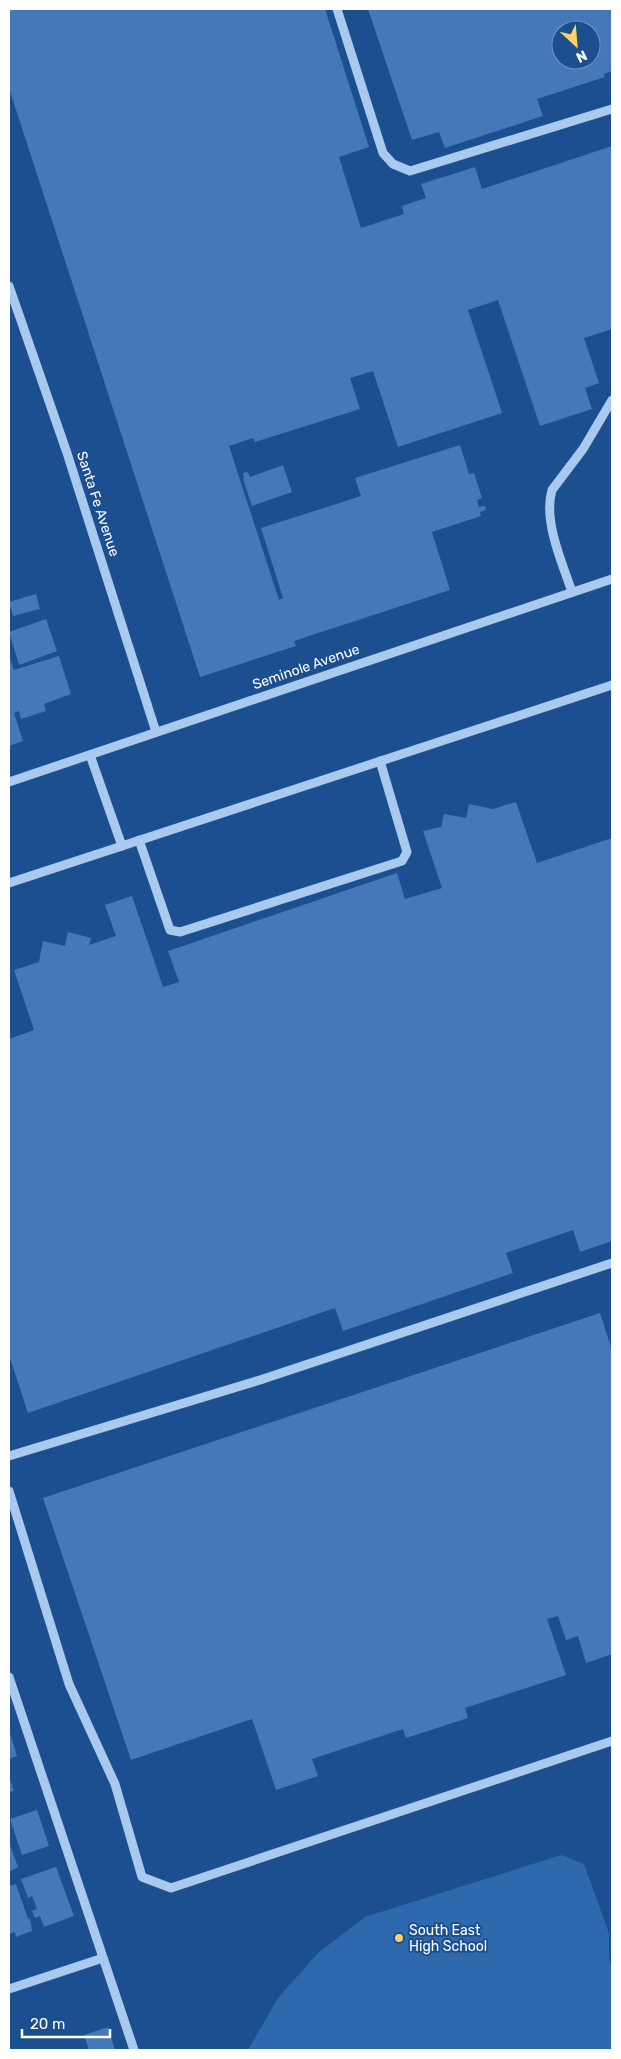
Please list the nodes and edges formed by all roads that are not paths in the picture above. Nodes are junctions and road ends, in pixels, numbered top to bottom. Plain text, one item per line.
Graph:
1 (337, 9) edge
2 (612, 110) edge
3 (9, 286) edge
4 (612, 400) edge
5 (612, 579) edge
6 (572, 592) junction
7 (612, 685) edge
8 (156, 732) junction
9 (90, 755) junction
10 (380, 761) junction
11 (9, 782) edge
12 (139, 840) junction
13 (122, 846) junction
14 (9, 883) edge
15 (612, 1263) edge
16 (9, 1456) edge
17 (9, 1491) edge
18 (9, 1676) edge
19 (612, 1741) edge
20 (103, 1958) junction
21 (9, 1989) edge
22 (134, 2050) edge

1 - 2 street
3 - 8 street, Santa Fe Avenue
4 - 6 street
5 - 6 street, Seminole Avenue
6 - 8 street, Seminole Avenue
7 - 10 street
8 - 9 street, Seminole Avenue
9 - 11 street, Seminole Avenue
9 - 13 street
10 - 12 street
10 - 12 street
12 - 13 street
13 - 14 street
15 - 16 street
17 - 19 street
18 - 20 street
20 - 21 street
20 - 22 street

